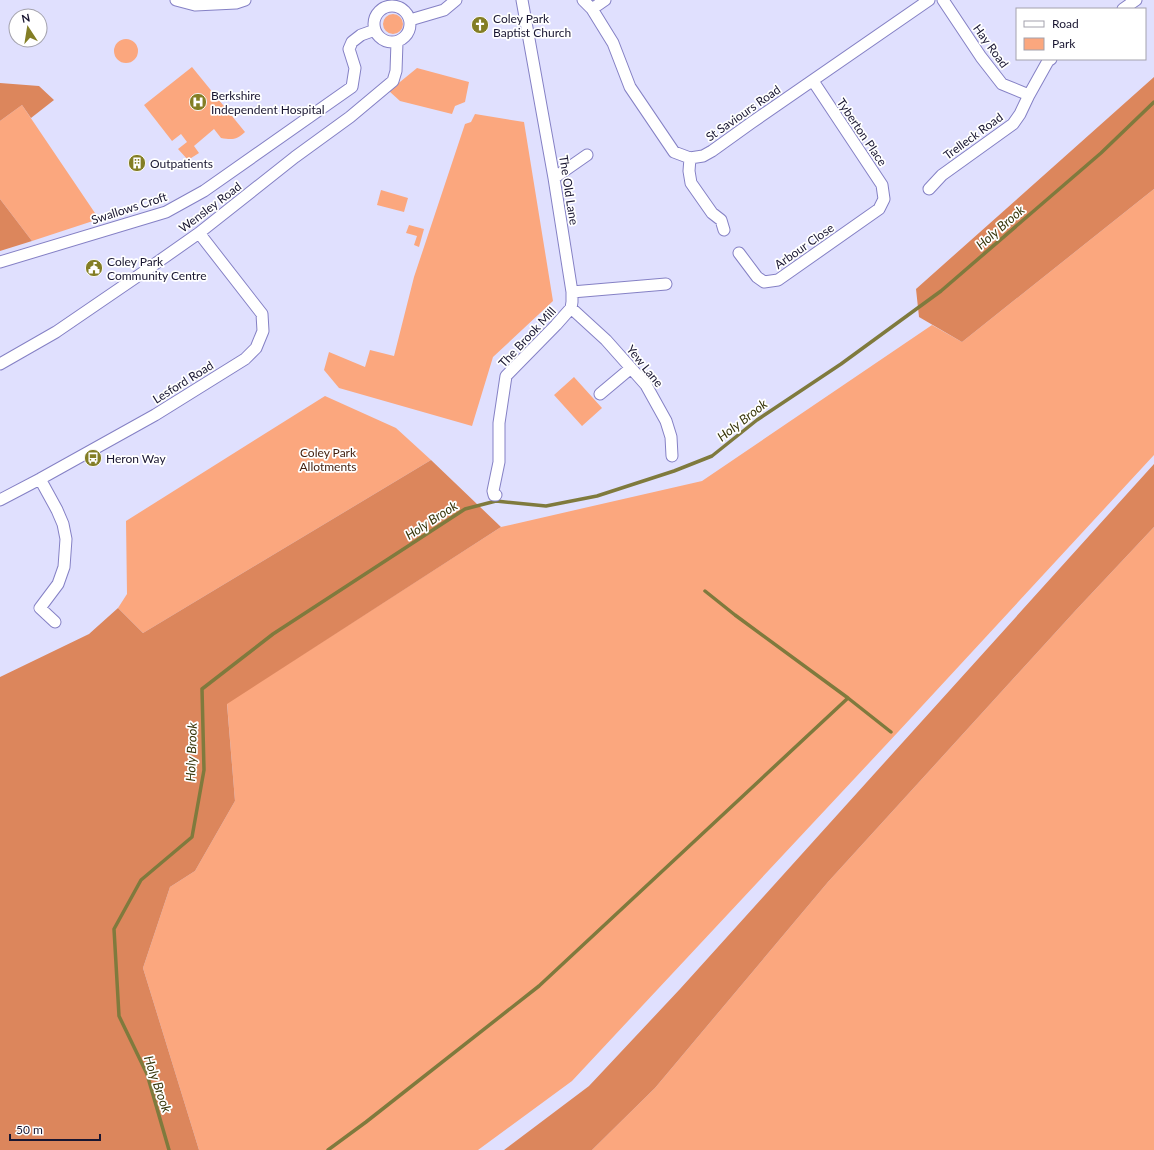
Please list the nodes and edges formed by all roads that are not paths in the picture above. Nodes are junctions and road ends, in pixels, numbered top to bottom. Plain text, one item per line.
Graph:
1 (176, 0) edge
2 (245, 0) edge
3 (456, 0) edge
4 (522, 0) edge
5 (583, 0) edge
6 (605, 0) edge
7 (929, 0) edge
8 (943, 0) edge
9 (1136, 0) edge
10 (385, 3) edge
11 (1124, 8) edge
12 (592, 9) junction
13 (410, 20) junction
14 (375, 30) junction
15 (397, 42) junction
16 (1050, 60) edge
17 (813, 81) junction
18 (1029, 95) junction
19 (587, 155) dead end
20 (690, 158) junction
21 (554, 178) junction
22 (929, 190) dead end
23 (884, 199) joint
24 (724, 230) dead end
25 (200, 232) junction
26 (739, 252) dead end
27 (0, 262) edge
28 (666, 284) dead end
29 (572, 292) junction
30 (571, 308) junction
31 (0, 364) edge
32 (631, 368) junction
33 (600, 394) dead end
34 (672, 456) dead end
35 (40, 480) junction
36 (496, 495) dead end
37 (0, 500) edge
38 (55, 622) dead end

1 - 2 street
3 - 13 street
4 - 21 street, The Old Lane
5 - 12 street
6 - 12 street
7 - 17 street, St Saviours Road
8 - 18 street, Hay Road
9 - 11 street
10 - 13 street
10 - 14 street
12 - 20 street
13 - 15 street
14 - 15 street
14 - 27 street, Swallows Croft
15 - 25 street, Wensley Road
16 - 18 street, Trelleck Road
17 - 20 street, St Saviours Road
17 - 23 street, Tyberton Place
18 - 22 street, Trelleck Road
19 - 21 street
20 - 24 street
21 - 29 street, The Old Lane
23 - 26 street, Arbour Close
25 - 31 street, Wensley Road
25 - 35 street, Lesford Road
28 - 29 street
29 - 30 street, The Brook Mill
30 - 32 street, Yew Lane
30 - 36 street, The Brook Mill
32 - 33 street
32 - 34 street, Yew Lane
35 - 37 street, Lesford Road
35 - 38 street

